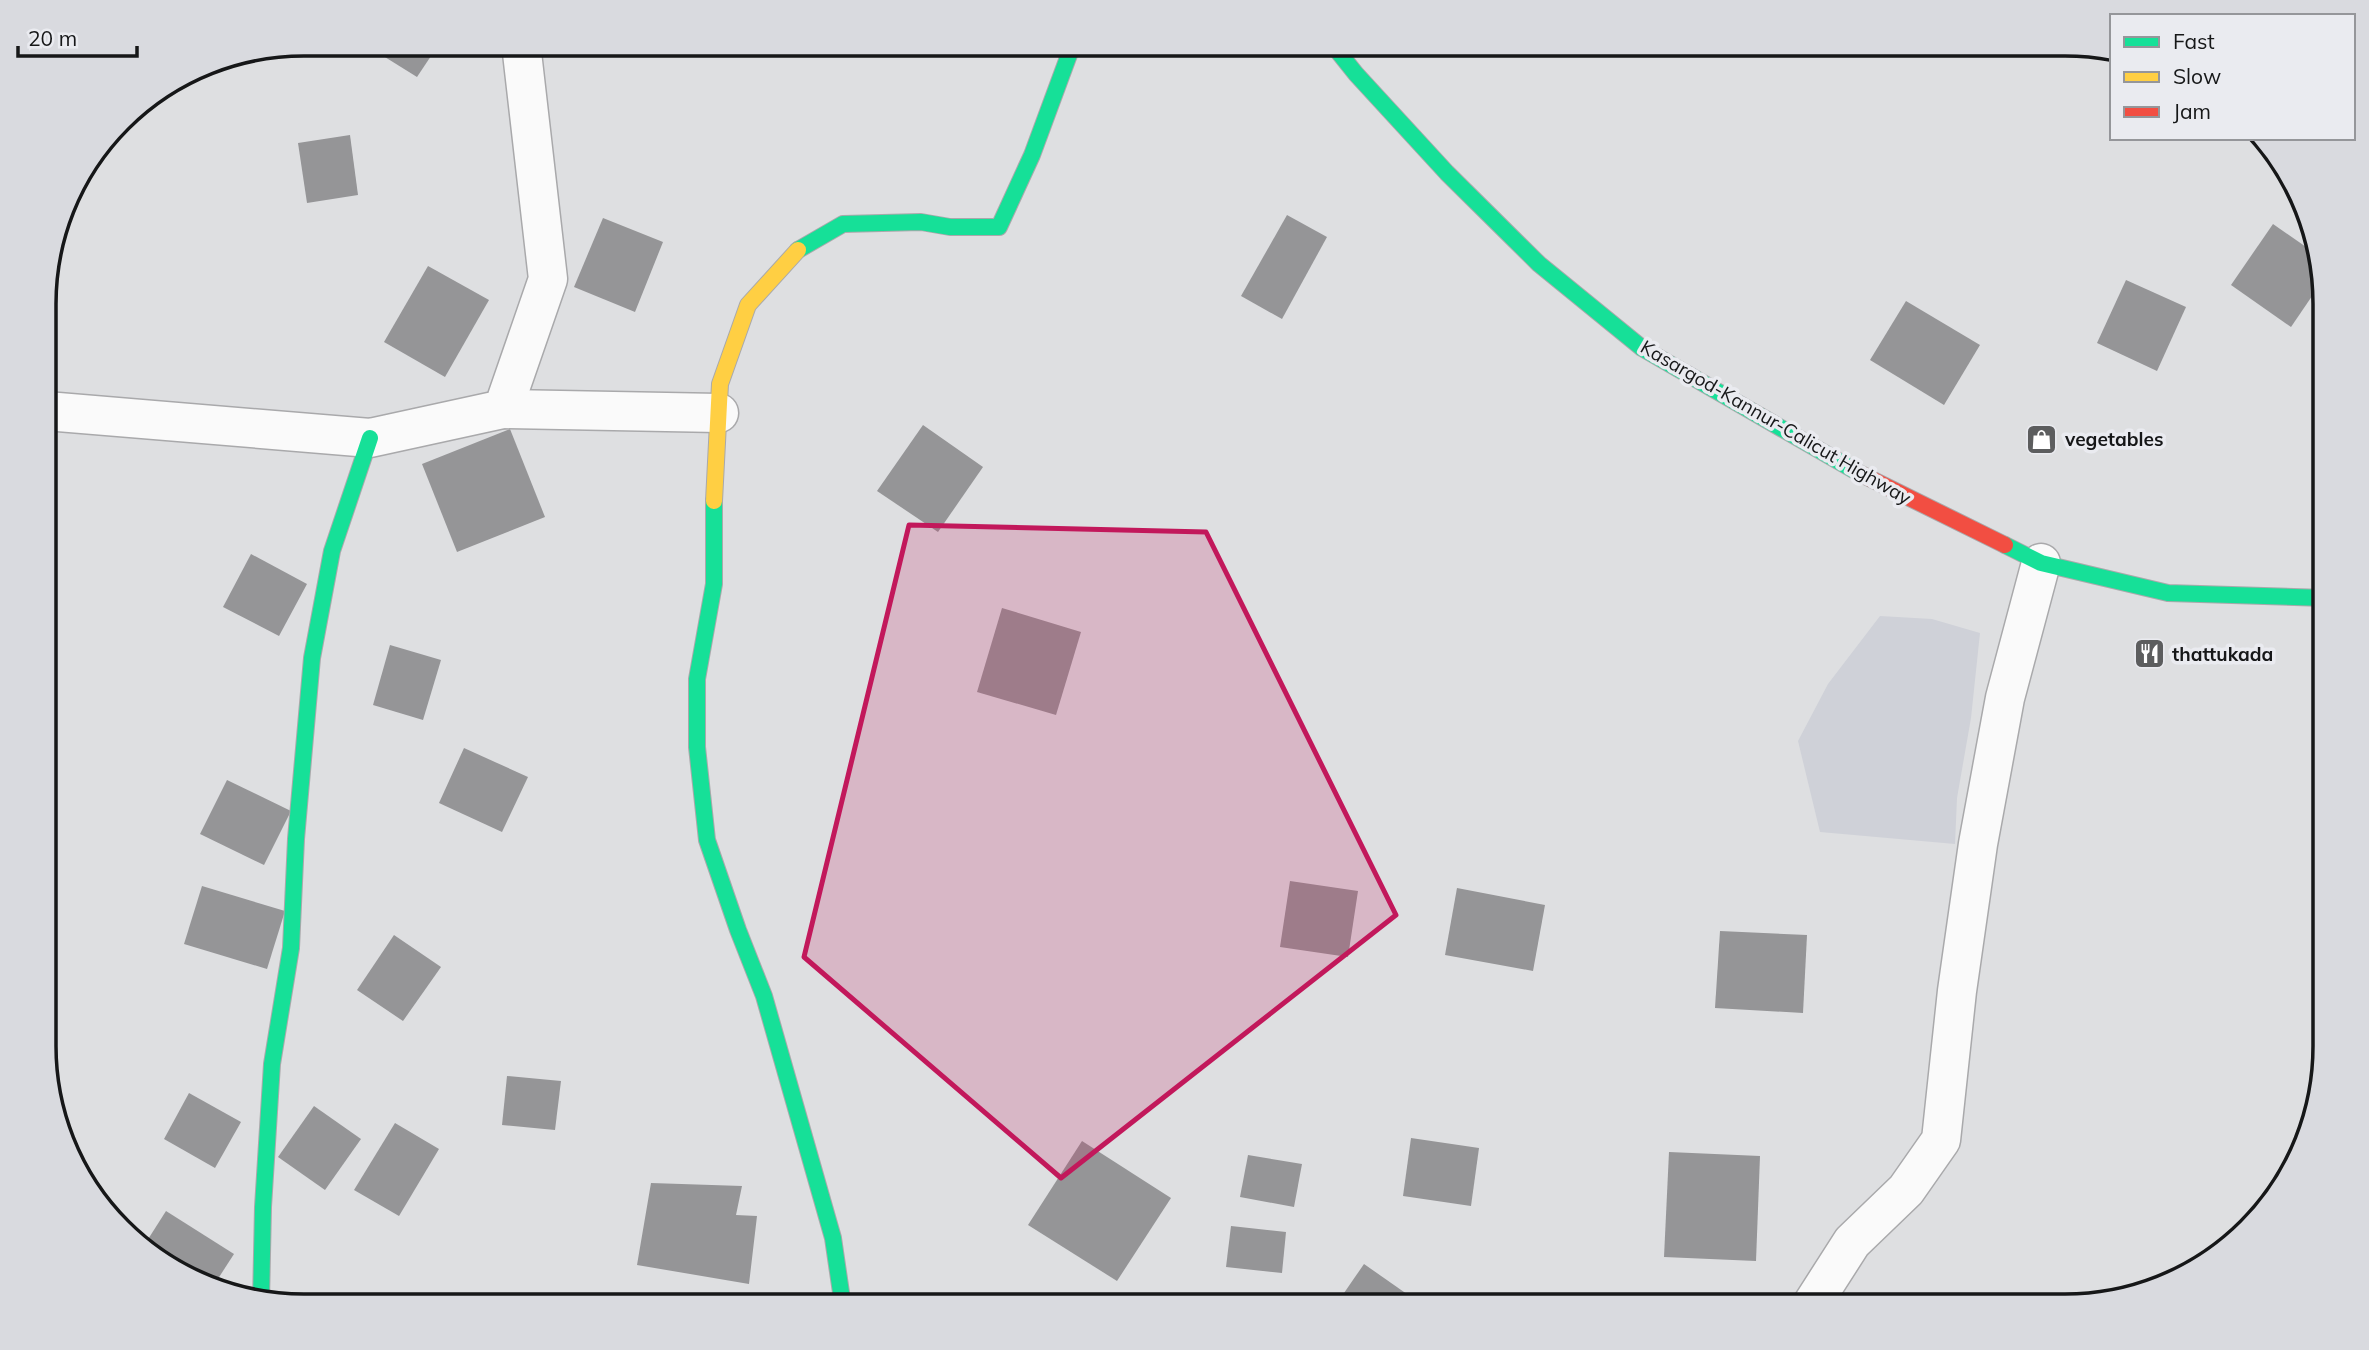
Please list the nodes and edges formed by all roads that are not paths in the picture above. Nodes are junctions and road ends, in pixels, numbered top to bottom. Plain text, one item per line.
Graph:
1 (522, 56) edge
2 (1069, 56) edge
3 (1342, 56) edge
4 (503, 409) junction
5 (56, 412) edge
6 (719, 413) junction
7 (370, 438) junction
8 (2041, 563) junction
9 (2312, 598) edge
10 (261, 1290) edge
11 (841, 1294) edge
12 (1819, 1294) edge

1 - 4 street
2 - 6 main road
3 - 8 main road, Kasargod-Kannur-Calicut Highway
4 - 6 street
4 - 7 street
5 - 7 street
6 - 11 main road
7 - 10 main road
8 - 9 main road, Kasargod-Kannur-Calicut Highway
8 - 12 street

